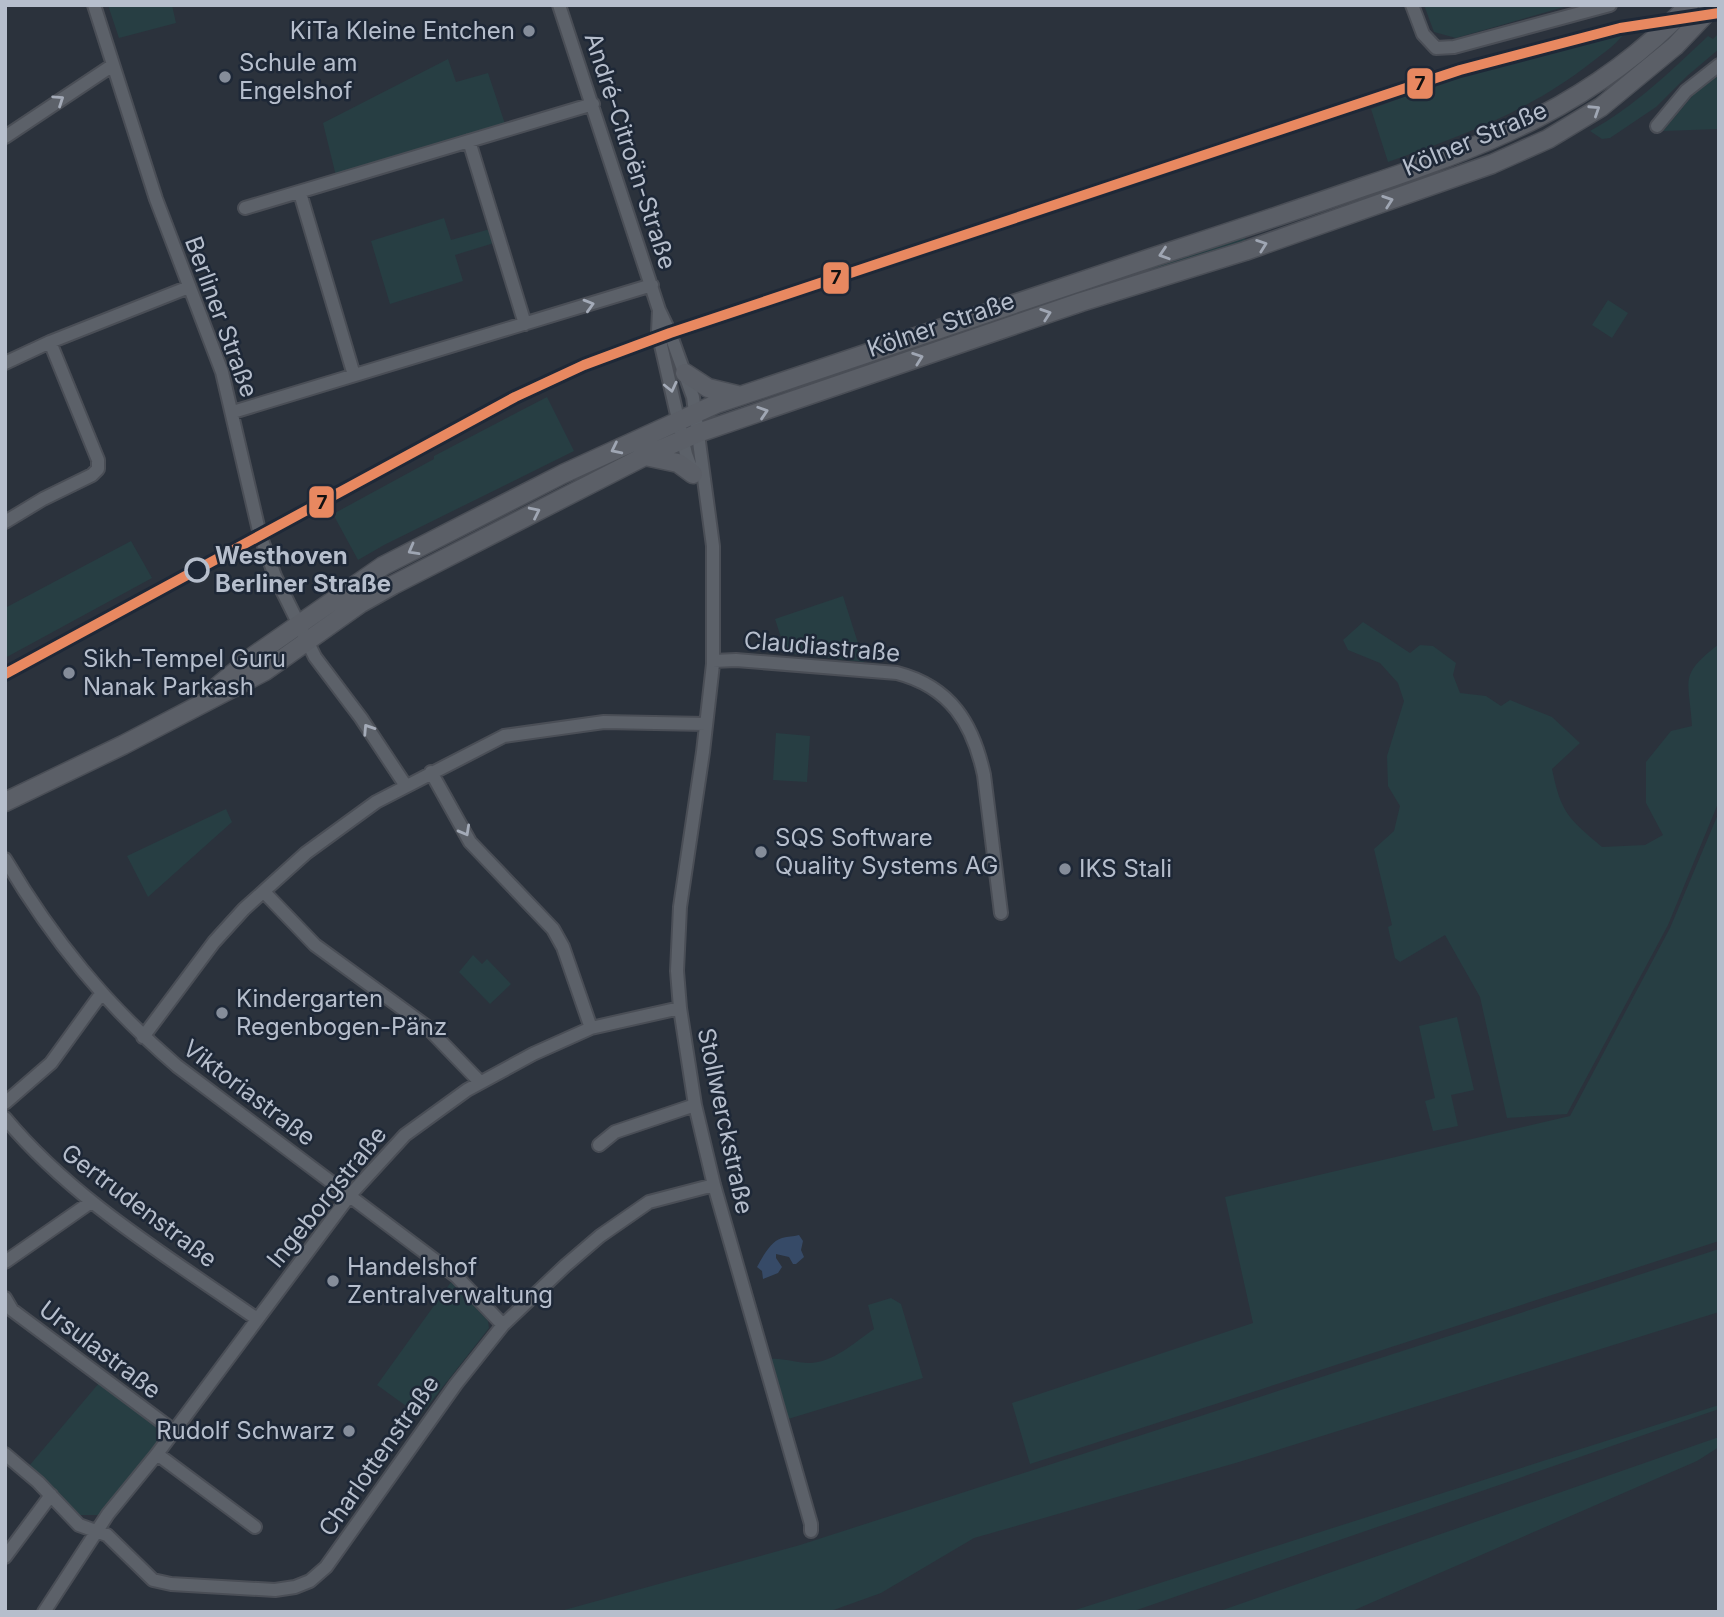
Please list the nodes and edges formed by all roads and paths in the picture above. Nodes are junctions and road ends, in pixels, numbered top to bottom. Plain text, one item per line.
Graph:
1 (94, 5) edge
2 (559, 5) edge
3 (1412, 5) edge
4 (1610, 5) edge
5 (1689, 5) edge
6 (1714, 5) edge
7 (113, 65) junction
8 (1719, 65) edge
9 (593, 104) junction
10 (1657, 126) dead end
11 (5, 137) edge
12 (469, 141) junction
13 (300, 193) junction
14 (245, 208) dead end
15 (652, 285) junction
16 (188, 287) junction
17 (659, 310) junction
18 (965, 320) junction
19 (525, 324) junction
20 (971, 339) junction
21 (50, 342) junction
22 (5, 363) edge
23 (685, 373) junction
24 (354, 375) junction
25 (740, 396) junction
26 (233, 412) junction
27 (695, 412) junction
28 (678, 419) junction
29 (690, 436) junction
30 (645, 456) junction
31 (693, 474) junction
32 (707, 501) junction
33 (5, 523) edge
34 (302, 634) junction
35 (713, 661) junction
36 (706, 724) junction
37 (430, 772) junction
38 (406, 786) junction
39 (5, 802) edge
40 (5, 859) edge
41 (264, 891) junction
42 (1001, 913) dead end
43 (101, 994) junction
44 (680, 1008) junction
45 (591, 1028) junction
46 (143, 1037) junction
47 (480, 1082) junction
48 (5, 1102) edge
49 (695, 1105) junction
50 (5, 1118) edge
51 (599, 1146) dead end
52 (715, 1185) junction
53 (350, 1195) junction
54 (91, 1202) junction
55 (5, 1262) edge
56 (5, 1298) edge
57 (257, 1319) junction
58 (503, 1325) junction
59 (174, 1431) junction
60 (157, 1454) junction
61 (8, 1461) edge
62 (51, 1495) junction
63 (255, 1527) dead end
64 (95, 1530) junction
65 (811, 1531) dead end
66 (5, 1557) edge
67 (44, 1612) edge

1 - 7 street, Berliner Straße
2 - 9 street, André-Citroën-Straße
3 - 4 street
5 -> 18 main road, Kölner Straße
20 -> 6 main road, Kölner Straße
11 -> 7 street
7 - 16 street, Berliner Straße
8 - 10 street
9 - 12 street
9 - 15 street, André-Citroën-Straße
12 - 13 street
12 - 19 street
13 - 14 street
13 - 24 street
15 - 17 street, André-Citroën-Straße
19 -> 15 street
16 - 21 street
16 - 26 street, Berliner Straße
17 - 23 street, André-Citroën-Straße
17 -> 28 street, André-Citroën-Straße
18 - 20 main road
18 - 25 main road, Kölner Straße
19 - 24 street
29 -> 20 main road, Kölner Straße
21 - 22 street
21 - 33 street
23 - 25 main road
23 - 27 street, André-Citroën-Straße
24 - 26 street
25 - 27 main road, Kölner Straße
26 - 34 street, Berliner Straße
27 - 28 main road, Kölner Straße
27 - 29 street, Stollwerckstraße
28 - 29 street, Stollwerckstraße
28 -> 34 main road, Kölner Straße
29 - 30 main road, Kölner Straße
29 - 31 street, Stollwerckstraße
29 - 32 street, Stollwerckstraße
30 - 31 main road
34 -> 30 main road, Kölner Straße
31 - 32 street, Stollwerckstraße
32 - 35 street, Stollwerckstraße
38 -> 34 street, Berliner Straße
34 - 39 main road, Kölner Straße
35 - 36 street, Stollwerckstraße
35 - 42 street, Claudiastraße
36 - 37 street
36 - 44 street, Stollwerckstraße
37 - 38 street
37 -> 45 street
38 - 41 street
40 - 43 street, Viktoriastraße
41 - 46 street
41 - 47 street
43 - 46 street, Viktoriastraße
43 - 48 street
44 - 45 street, Ingeborgstraße
44 - 49 street, Stollwerckstraße
45 - 47 street, Ingeborgstraße
46 - 53 street, Viktoriastraße
47 - 53 street, Ingeborgstraße
49 - 51 street
49 - 52 street, Stollwerckstraße
50 - 54 street, Gertrudenstraße
52 - 58 street, Charlottenstraße
52 - 65 street, Stollwerckstraße
53 - 57 street, Ingeborgstraße
53 - 58 street, Viktoriastraße
54 - 55 street
54 - 57 street, Gertrudenstraße
56 - 59 street, Ursulastraße
57 - 59 street, Ingeborgstraße
58 - 64 street, Charlottenstraße
59 - 60 street, Ingeborgstraße
60 - 63 street
60 - 64 street, Ingeborgstraße
61 - 62 street, Charlottenstraße
62 - 64 street, Charlottenstraße
62 - 66 street
64 - 67 street, Ingeborgstraße

